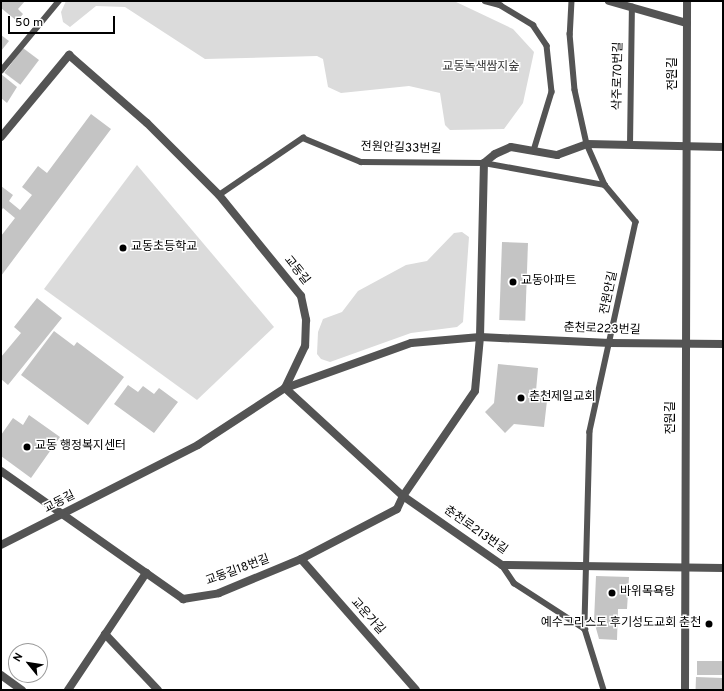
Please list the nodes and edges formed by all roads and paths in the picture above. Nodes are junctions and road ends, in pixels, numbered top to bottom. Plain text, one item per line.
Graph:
1 (59, 1) edge
2 (485, 1) edge
3 (572, 1) edge
4 (609, 1) edge
5 (687, 1) edge
6 (632, 7) junction
7 (687, 23) junction
8 (1, 71) edge
9 (1, 137) edge
10 (588, 144) junction
11 (630, 146) junction
12 (686, 147) junction
13 (723, 147) edge
14 (534, 151) junction
15 (484, 163) junction
16 (605, 184) junction
17 (219, 195) junction
18 (480, 337) junction
19 (610, 343) junction
20 (685, 344) junction
21 (723, 344) edge
22 (284, 388) junction
23 (1, 471) edge
24 (403, 496) junction
25 (62, 516) junction
26 (1, 546) edge
27 (301, 559) junction
28 (502, 565) junction
29 (587, 567) junction
30 (684, 568) junction
31 (723, 568) edge
32 (146, 573) junction
33 (585, 629) junction
34 (105, 634) junction
35 (1, 675) edge
36 (22, 690) edge
37 (68, 690) edge
38 (158, 690) edge
39 (416, 690) edge
40 (604, 690) edge
41 (684, 690) edge

1 - 8 lane
2 - 14 lane
3 - 10 lane, 전원안길
4 - 6 street
5 - 7 street, 전원길
6 - 7 street
6 - 11 lane, 삭주로70번길
7 - 12 street, 전원길
9 - 17 street, 교동길
10 - 11 street
10 - 14 street
10 - 16 lane, 전원안길
11 - 12 street
12 - 13 street
12 - 20 street, 전원길
14 - 15 street
15 - 16 lane, 전원안길33번길
15 - 17 lane, 전원안길33번길
15 - 18 street
16 - 19 lane, 전원안길
17 - 22 street, 교동길
18 - 19 street, 춘천로223번길
18 - 22 street, 춘천로223번길
18 - 24 street
19 - 20 street, 춘천로223번길
19 - 29 lane, 전원안길
20 - 21 street, 춘천로223번길
20 - 30 street, 전원길
22 - 24 street, 춘천로213번길
22 - 25 street, 교동길
23 - 25 street, 교동길18번길
24 - 27 street, 교동길18번길
24 - 28 street, 춘천로213번길
25 - 26 street, 교동길
25 - 32 street, 교동길18번길
27 - 32 street, 교동길18번길
27 - 39 street, 교운가길
28 - 29 street, 춘천로213번길
28 - 33 lane
29 - 30 street, 춘천로213번길
29 - 33 lane, 전원안길
30 - 31 street, 춘천로213번길
30 - 41 street, 전원길
32 - 34 street
33 - 40 lane, 전원안길
34 - 37 street
34 - 38 street
35 - 36 street

